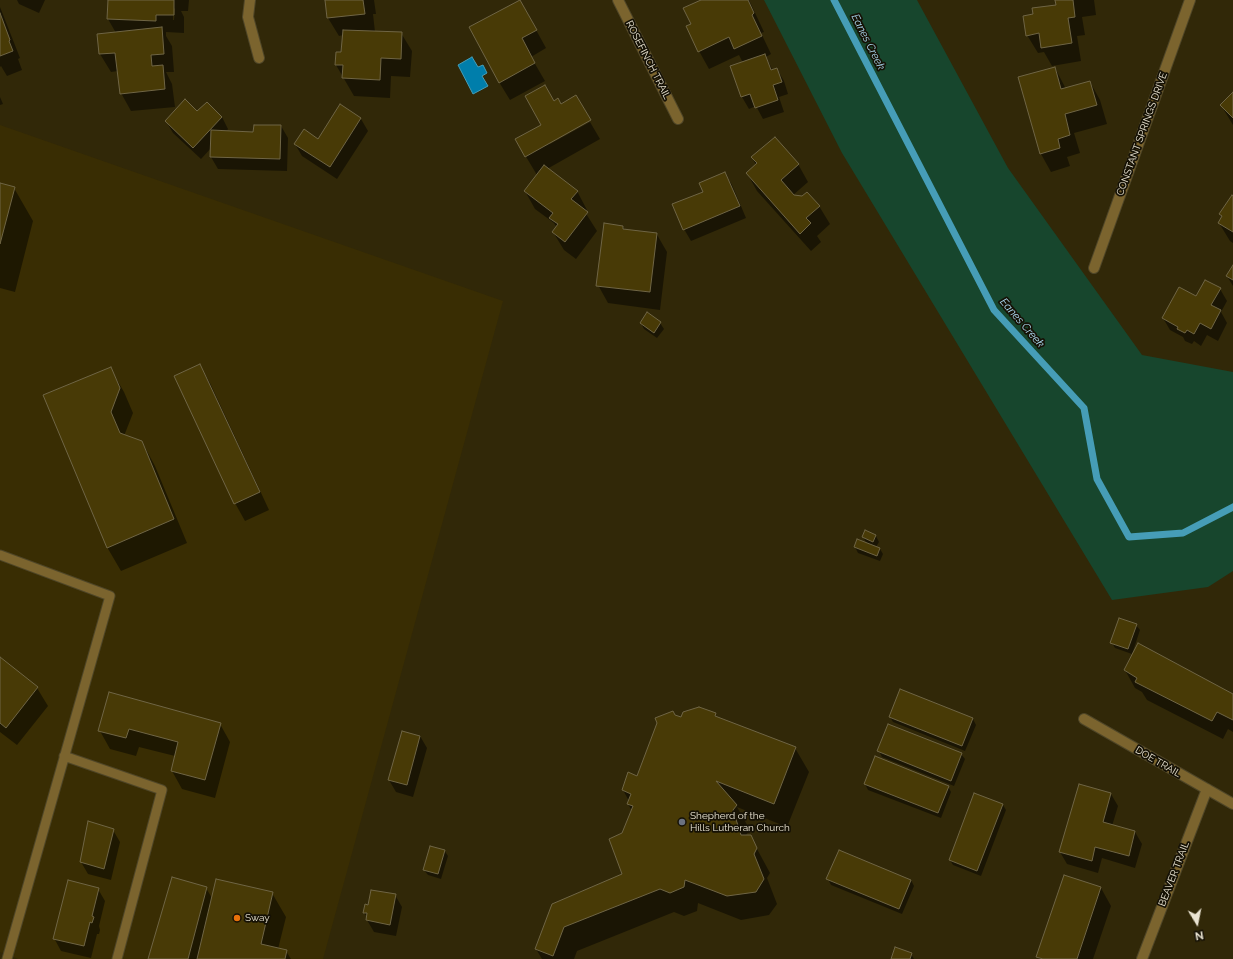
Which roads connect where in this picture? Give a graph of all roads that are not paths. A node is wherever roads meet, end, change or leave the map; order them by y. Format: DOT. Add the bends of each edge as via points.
graph roads {
  1 [pos="250,0"];
  2 [pos="618,0"];
  3 [pos="1190,0"];
  4 [pos="259,58"];
  5 [pos="678,119"];
  6 [pos="1094,268"];
  7 [pos="0,555"];
  8 [pos="1084,719"];
  9 [pos="64,756"];
  10 [pos="1207,789"];
  11 [pos="1233,804"];
  12 [pos="7,959"];
  13 [pos="117,959"];
  14 [pos="1142,959"];
  1 -- 4 [label="street" via="248,17"];
  2 -- 5 [label="street, ROSEFINCH TRAIL"];
  3 -- 6 [label="street, CONSTANT SPRINGS DRIVE"];
  7 -- 9 [label="lane" via="110,596"];
  8 -- 10 [label="street, DOE TRAIL"];
  9 -- 12 [label="lane"];
  9 -- 13 [label="lane" via="162,790"];
  10 -- 11 [label="street, DOE TRAIL"];
  10 -- 14 [label="street, BEAVER TRAIL"];
}
